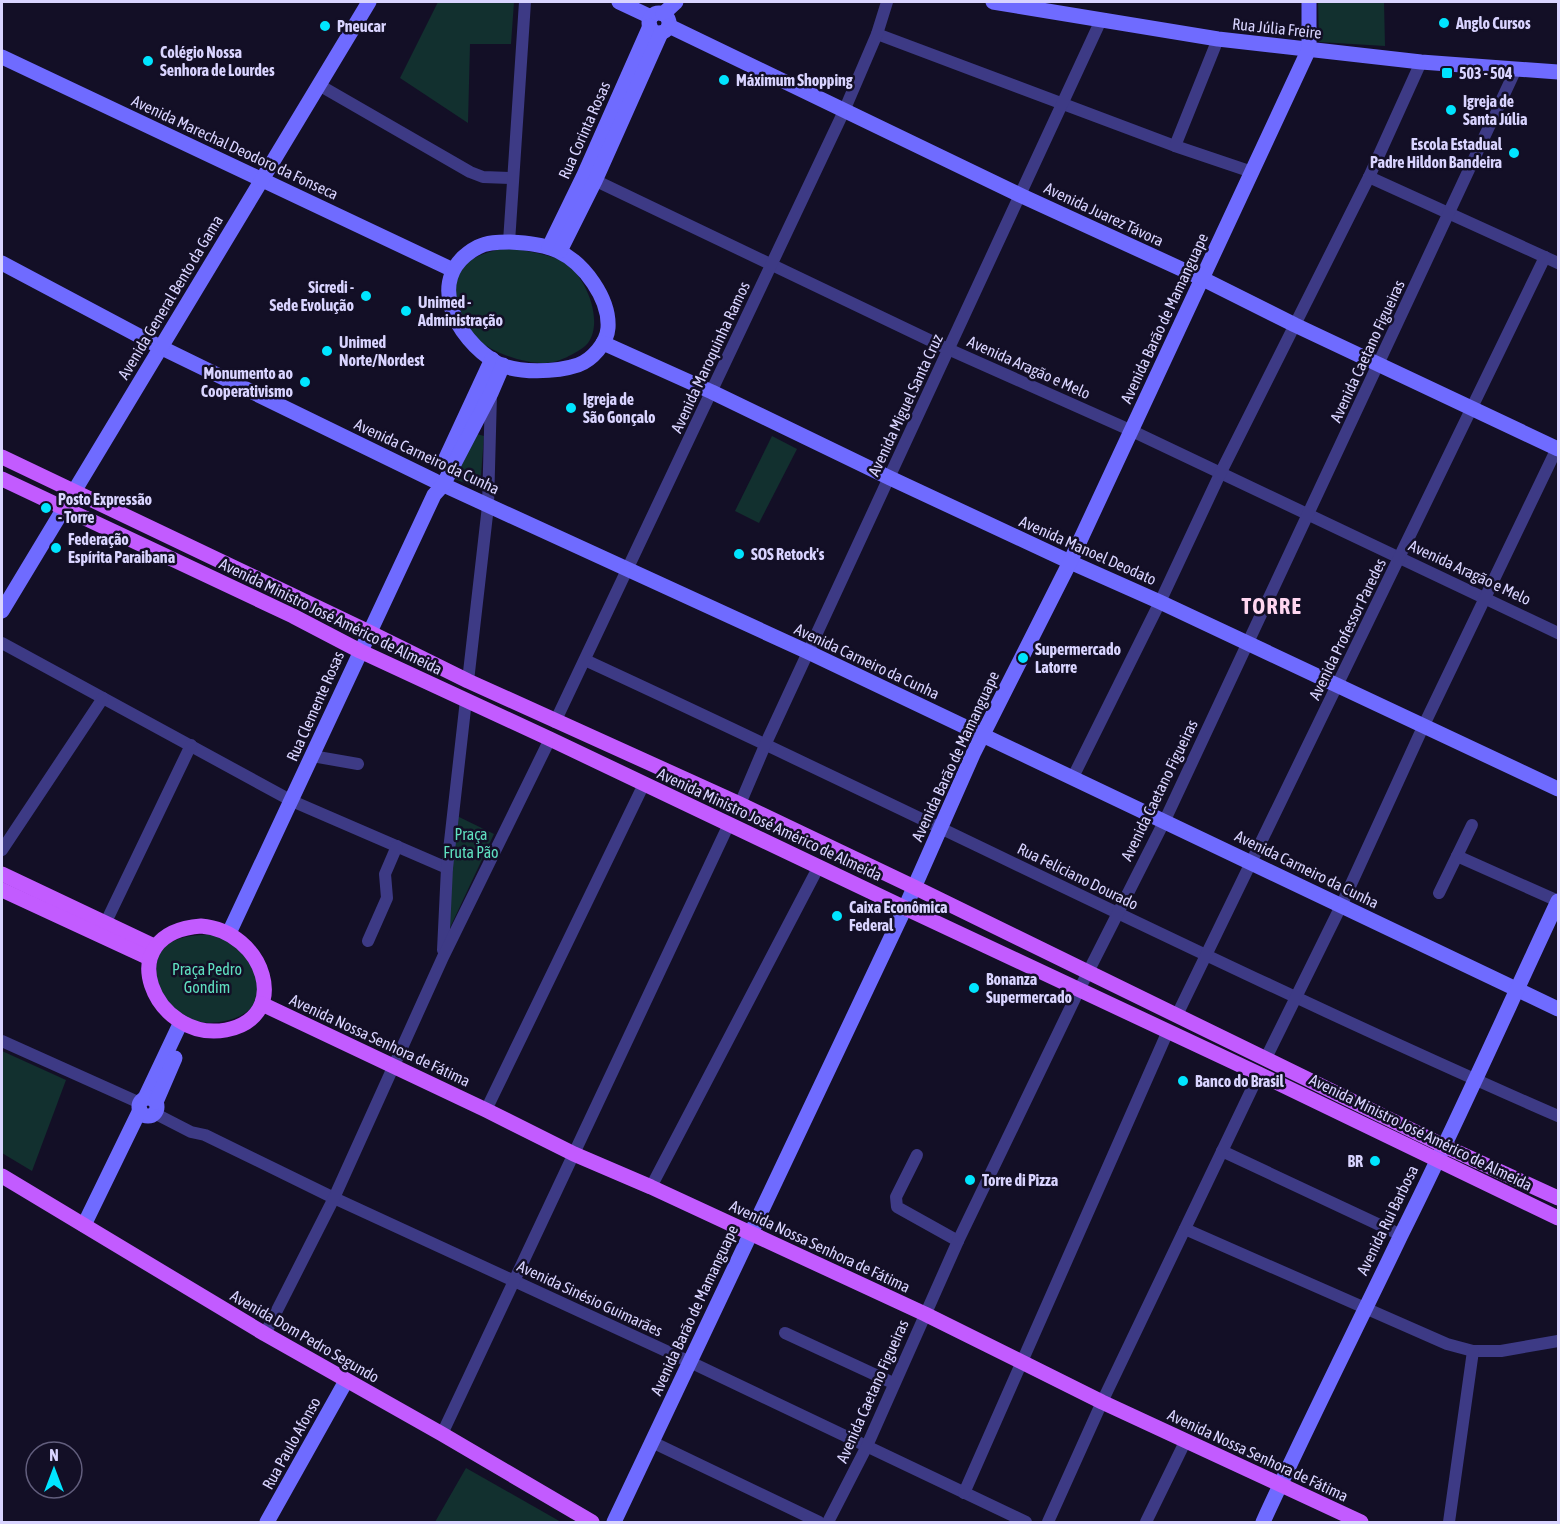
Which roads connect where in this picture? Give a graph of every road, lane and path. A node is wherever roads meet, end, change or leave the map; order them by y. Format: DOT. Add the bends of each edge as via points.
graph roads {
  1 [pos="369,2"];
  2 [pos="525,2"];
  3 [pos="619,2"];
  4 [pos="676,2"];
  5 [pos="886,2"];
  6 [pos="993,2"];
  7 [pos="1309,2"];
  8 [pos="1101,20"];
  9 [pos="659,23"];
  10 [pos="877,34"];
  11 [pos="1218,39"];
  12 [pos="1309,49"];
  13 [pos="2,57"];
  14 [pos="1421,62"];
  15 [pos="1515,69"];
  16 [pos="1558,72"];
  17 [pos="319,85"];
  18 [pos="1063,104"];
  19 [pos="844,111"];
  20 [pos="1175,146"];
  21 [pos="1252,172"];
  22 [pos="1369,177"];
  23 [pos="513,178"];
  24 [pos="590,178"];
  25 [pos="261,179"];
  26 [pos="1022,196"];
  27 [pos="1450,213"];
  28 [pos="509,242"];
  29 [pos="555,249"];
  30 [pos="1545,257"];
  31 [pos="2,262"];
  32 [pos="772,263"];
  33 [pos="1558,263"];
  34 [pos="453,270"];
  35 [pos="1203,279"];
  36 [pos="1295,325"];
  37 [pos="603,343"];
  38 [pos="160,347"];
  39 [pos="948,349"];
  40 [pos="497,362"];
  41 [pos="1378,364"];
  42 [pos="712,392"];
  43 [pos="491,393"];
  44 [pos="1473,408"];
  45 [pos="1130,430"];
  46 [pos="1558,448"];
  47 [pos="2,457"];
  48 [pos="1220,474"];
  49 [pos="890,477"];
  50 [pos="2,479"];
  51 [pos="437,487"];
  52 [pos="73,492"];
  53 [pos="488,506"];
  54 [pos="64,509"];
  55 [pos="1309,515"];
  56 [pos="1401,558"];
  57 [pos="1070,562"];
  58 [pos="627,569"];
  59 [pos="1487,598"];
  60 [pos="1160,602"];
  61 [pos="2,611"];
  62 [pos="369,632"];
  63 [pos="1558,633"];
  64 [pos="2,643"];
  65 [pos="1246,644"];
  66 [pos="360,651"];
  67 [pos="808,652"];
  68 [pos="585,660"];
  69 [pos="468,681"];
  70 [pos="1337,686"];
  71 [pos="103,698"];
  72 [pos="466,700"];
  73 [pos="555,722"];
  74 [pos="1423,727"];
  75 [pos="982,735"];
  76 [pos="550,739"];
  77 [pos="766,743"];
  78 [pos="191,745"];
  79 [pos="312,756"];
  80 [pos="358,764"];
  81 [pos="1073,777"];
  82 [pos="644,784"];
  83 [pos="1558,789"];
  84 [pos="292,801"];
  85 [pos="740,804"];
  86 [pos="1165,820"];
  87 [pos="729,824"];
  88 [pos="1472,825"];
  89 [pos="940,827"];
  90 [pos="397,846"];
  91 [pos="2,850"];
  92 [pos="1457,856"];
  93 [pos="1251,863"];
  94 [pos="819,866"];
  95 [pos="447,868"];
  96 [pos="2,874"];
  97 [pos="914,887"];
  98 [pos="2,890"];
  99 [pos="1439,893"];
  100 [pos="1341,906"];
  101 [pos="905,908"];
  102 [pos="1557,908"];
  103 [pos="1117,913"];
  104 [pos="105,924"];
  105 [pos="229,933"];
  106 [pos="368,941"];
  107 [pos="152,952"];
  108 [pos="1205,955"];
  109 [pos="443,957"];
  110 [pos="1088,972"];
  111 [pos="1517,989"];
  112 [pos="1079,990"];
  113 [pos="1295,998"];
  114 [pos="262,1004"];
  115 [pos="1558,1009"];
  116 [pos="1177,1015"];
  117 [pos="186,1024"];
  118 [pos="1168,1031"];
  119 [pos="2,1041"];
  120 [pos="1266,1058"];
  121 [pos="394,1066"];
  122 [pos="1259,1074"];
  123 [pos="1476,1080"];
  124 [pos="148,1107"];
  125 [pos="486,1110"];
  126 [pos="1558,1116"];
  127 [pos="1222,1151"];
  128 [pos="1440,1153"];
  129 [pos="574,1154"];
  130 [pos="917,1155"];
  131 [pos="2,1176"];
  132 [pos="651,1187"];
  133 [pos="334,1198"];
  134 [pos="1558,1198"];
  135 [pos="1558,1218"];
  136 [pos="88,1228"];
  137 [pos="1185,1230"];
  138 [pos="750,1233"];
  139 [pos="1401,1235"];
  140 [pos="958,1241"];
  141 [pos="514,1281"];
  142 [pos="1365,1307"];
  143 [pos="924,1314"];
  144 [pos="784,1333"];
  145 [pos="265,1334"];
  146 [pos="1558,1344"];
  147 [pos="1473,1352"];
  148 [pos="690,1362"];
  149 [pos="1021,1362"];
  150 [pos="346,1381"];
  151 [pos="893,1383"];
  152 [pos="1102,1402"];
  153 [pos="442,1434"];
  154 [pos="1186,1440"];
  155 [pos="652,1442"];
  156 [pos="866,1448"];
  157 [pos="1280,1485"];
  158 [pos="964,1493"];
  159 [pos="267,1522"];
  160 [pos="592,1522"];
  161 [pos="614,1522"];
  162 [pos="819,1522"];
  163 [pos="828,1522"];
  164 [pos="1026,1522"];
  165 [pos="1048,1522"];
  166 [pos="1146,1522"];
  167 [pos="1263,1522"];
  168 [pos="1361,1522"];
  169 [pos="1449,1522"];
  1 -- 17 [label="street, Avenida General Bento da Gama"];
  2 -- 23 [label="street"];
  3 -- 9 [label="street, Avenida Juarez Távora"];
  4 -- 9 [label="street"];
  5 -- 10 [label="street, Avenida Maroquinha Ramos"];
  6 -- 8 [label="street, Rua Júlia Freire"];
  7 -- 12 [label="street, Avenida Barão de Mamanguape"];
  8 -- 11 [label="street, Rua Júlia Freire"];
  8 -- 18 [label="street, Avenida Miguel Santa Cruz"];
  9 -- 19 [label="street, Avenida Juarez Távora"];
  9 -- 24 [label="street, Rua Corinta Rosas"];
  10 -- 18 [label="street"];
  10 -- 19 [label="street, Avenida Maroquinha Ramos"];
  11 -- 12 [label="street, Rua Júlia Freire"];
  11 -- 20 [label="street"];
  12 -- 14 [label="street, Rua Júlia Freire"];
  12 -- 21 [label="street, Avenida Barão de Mamanguape"];
  13 -- 25 [label="street, Avenida Marechal Deodoro da Fonseca"];
  14 -- 15 [label="street, Rua Júlia Freire"];
  14 -- 22 [label="street"];
  15 -- 16 [label="street, Rua Júlia Freire"];
  15 -- 27 [label="street, Avenida Caetano Figueiras"];
  17 -- 23 [label="street" via="470,172"];
  17 -- 25 [label="street, Avenida General Bento da Gama"];
  18 -- 20 [label="street"];
  18 -- 26 [label="street, Avenida Miguel Santa Cruz"];
  19 -- 26 [label="street, Avenida Juarez Távora"];
  19 -- 32 [label="street, Avenida Maroquinha Ramos"];
  20 -- 21 [label="street"];
  21 -- 35 [label="street, Avenida Barão de Mamanguape"];
  22 -- 27 [label="street"];
  22 -- 36 [label="street"];
  23 -- 28 [label="street"];
  24 -- 29 [label="street, Rua Corinta Rosas"];
  24 -- 32 [label="street, Avenida Aragão e Melo"];
  25 -- 34 [label="street, Avenida Marechal Deodoro da Fonseca"];
  25 -- 38 [label="street, Avenida General Bento da Gama"];
  26 -- 35 [label="street, Avenida Juarez Távora"];
  26 -- 39 [label="street, Avenida Miguel Santa Cruz"];
  27 -- 30 [label="street"];
  27 -- 41 [label="street, Avenida Caetano Figueiras"];
  28 -- 29 [label="street"];
  28 -- 34 [label="street" via="479,246"];
  29 -- 37 [label="street" via="597,287 608,319"];
  30 -- 33 [label="street"];
  30 -- 44 [label="street, Avenida Professor Paredes"];
  31 -- 38 [label="street, Avenida Carneiro da Cunha"];
  32 -- 39 [label="street, Avenida Aragão e Melo"];
  32 -- 42 [label="street, Avenida Maroquinha Ramos"];
  34 -- 40 [label="street" via="449,301 455,321 471,343"];
  35 -- 36 [label="street, Avenida Juarez Távora"];
  35 -- 45 [label="street, Avenida Barão de Mamanguape"];
  36 -- 41 [label="street, Avenida Juarez Távora"];
  36 -- 48 [label="street"];
  37 -- 40 [label="street" via="583,363 570,367 529,370"];
  37 -- 42 [label="street, Avenida Manoel Deodato"];
  38 -- 51 [label="street, Avenida Carneiro da Cunha"];
  38 -- 52 [label="street, Avenida General Bento da Gama"];
  39 -- 45 [label="street, Avenida Aragão e Melo"];
  39 -- 49 [label="street, Avenida Miguel Santa Cruz"];
  40 -- 43 [label="street, Rua Clemente Rosas"];
  40 -- 51 [label="street, Rua Clemente Rosas"];
  41 -- 44 [label="street, Avenida Juarez Távora"];
  41 -- 55 [label="street, Avenida Caetano Figueiras"];
  42 -- 49 [label="street, Avenida Manoel Deodato"];
  42 -- 58 [label="street, Avenida Maroquinha Ramos"];
  43 -- 51 [label="street, Rua Clemente Rosas"];
  43 -- 53 [label="street, Rua Clemente Rosas"];
  44 -- 46 [label="street, Avenida Juarez Távora"];
  44 -- 56 [label="street, Avenida Professor Paredes"];
  45 -- 48 [label="street, Avenida Aragão e Melo"];
  45 -- 57 [label="street, Avenida Barão de Mamanguape"];
  46 -- 59 [label="street"];
  47 -- 52 [label="main road, Avenida Ministro José Américo de Almeida"];
  48 -- 55 [label="street, Avenida Aragão e Melo"];
  48 -- 60 [label="street"];
  49 -- 57 [label="street, Avenida Manoel Deodato"];
  49 -- 67 [label="street, Avenida Miguel Santa Cruz"];
  50 -- 54 [label="main road, Avenida Ministro José Américo de Almeida"];
  51 -- 53 [label="street, Avenida Carneiro da Cunha"];
  51 -- 62 [label="street, Rua Clemente Rosas"];
  52 -- 54 [label="street, Avenida General Bento da Gama"];
  52 -- 62 [label="main road, Avenida Ministro José Américo de Almeida"];
  53 -- 58 [label="street, Avenida Carneiro da Cunha"];
  53 -- 69 [label="street, Rua Clemente Rosas"];
  54 -- 61 [label="street, Avenida General Bento da Gama"];
  54 -- 66 [label="main road, Avenida Ministro José Américo de Almeida"];
  55 -- 56 [label="street, Avenida Aragão e Melo"];
  55 -- 65 [label="street, Avenida Caetano Figueiras"];
  56 -- 59 [label="street, Avenida Aragão e Melo"];
  56 -- 70 [label="street, Avenida Professor Paredes"];
  57 -- 60 [label="street, Avenida Manoel Deodato"];
  57 -- 75 [label="street, Avenida Barão de Mamanguape"];
  58 -- 67 [label="street, Avenida Carneiro da Cunha"];
  58 -- 68 [label="street, Avenida Maroquinha Ramos"];
  59 -- 63 [label="street, Avenida Aragão e Melo"];
  59 -- 74 [label="street"];
  60 -- 65 [label="street, Avenida Manoel Deodato"];
  60 -- 81 [label="street"];
  62 -- 66 [label="street, Rua Clemente Rosas"];
  62 -- 69 [label="main road, Avenida Ministro José Américo de Almeida"];
  64 -- 71 [label="street"];
  65 -- 70 [label="street, Avenida Manoel Deodato"];
  65 -- 86 [label="street, Avenida Caetano Figueiras"];
  66 -- 72 [label="main road, Avenida Ministro José Américo de Almeida"];
  66 -- 79 [label="street, Rua Clemente Rosas"];
  67 -- 75 [label="street, Avenida Carneiro da Cunha"];
  67 -- 77 [label="street, Avenida Miguel Santa Cruz"];
  68 -- 73 [label="street, Avenida Maroquinha Ramos"];
  68 -- 77 [label="street, Rua Feliciano Dourado"];
  69 -- 73 [label="main road, Avenida Ministro José Américo de Almeida"];
  70 -- 74 [label="street, Avenida Manoel Deodato"];
  70 -- 93 [label="street, Avenida Professor Paredes"];
  71 -- 78 [label="street"];
  71 -- 91 [label="street"];
  72 -- 76 [label="main road, Avenida Ministro José Américo de Almeida"];
  72 -- 95 [label="street"];
  73 -- 85 [label="main road, Avenida Ministro José Américo de Almeida"];
  74 -- 83 [label="street, Avenida Manoel Deodato"];
  74 -- 100 [label="street"];
  75 -- 81 [label="street, Avenida Carneiro da Cunha"];
  75 -- 89 [label="street, Avenida Barão de Mamanguape"];
  76 -- 82 [label="main road, Avenida Ministro José Américo de Almeida"];
  76 -- 109 [label="street"];
  77 -- 85 [label="street, Avenida Miguel Santa Cruz"];
  77 -- 89 [label="street, Rua Feliciano Dourado"];
  78 -- 84 [label="street"];
  78 -- 104 [label="street"];
  79 -- 80 [label="street"];
  79 -- 84 [label="street, Rua Clemente Rosas"];
  81 -- 86 [label="street, Avenida Carneiro da Cunha"];
  82 -- 87 [label="main road, Avenida Ministro José Américo de Almeida"];
  82 -- 125 [label="street"];
  84 -- 90 [label="street"];
  84 -- 105 [label="street, Rua Clemente Rosas"];
  85 -- 97 [label="main road, Avenida Ministro José Américo de Almeida"];
  86 -- 93 [label="street, Avenida Carneiro da Cunha"];
  86 -- 103 [label="street, Avenida Caetano Figueiras"];
  87 -- 94 [label="main road, Avenida Ministro José Américo de Almeida"];
  87 -- 129 [label="street"];
  88 -- 92 [label="street"];
  89 -- 97 [label="street, Avenida Barão de Mamanguape"];
  89 -- 103 [label="street, Rua Feliciano Dourado"];
  90 -- 95 [label="street"];
  90 -- 106 [label="street" via="385,873 387,898"];
  92 -- 99 [label="street"];
  92 -- 102 [label="street"];
  93 -- 100 [label="street, Avenida Carneiro da Cunha"];
  93 -- 108 [label="street, Avenida Professor Paredes"];
  94 -- 101 [label="main road, Avenida Ministro José Américo de Almeida"];
  94 -- 132 [label="street"];
  95 -- 109 [label="street"];
  96 -- 104 [label="main road"];
  97 -- 101 [label="street, Avenida Barão de Mamanguape"];
  97 -- 110 [label="main road, Avenida Ministro José Américo de Almeida"];
  98 -- 107 [label="main road"];
  100 -- 111 [label="street, Avenida Carneiro da Cunha"];
  100 -- 113 [label="street"];
  101 -- 112 [label="main road, Avenida Ministro José Américo de Almeida"];
  101 -- 138 [label="street, Avenida Barão de Mamanguape"];
  102 -- 111 [label="street, Avenida Rui Barbosa"];
  103 -- 108 [label="street, Rua Feliciano Dourado"];
  103 -- 110 [label="street, Avenida Caetano Figueiras"];
  104 -- 107 [label="main road"];
  105 -- 107 [label="main road" via="210,926 190,926 172,932"];
  105 -- 114 [label="main road" via="246,946 259,964 264,983"];
  107 -- 117 [label="main road" via="150,978 156,997 170,1015"];
  108 -- 113 [label="street, Rua Feliciano Dourado"];
  108 -- 116 [label="street, Avenida Professor Paredes"];
  109 -- 121 [label="street"];
  110 -- 112 [label="street, Avenida Caetano Figueiras"];
  110 -- 116 [label="main road, Avenida Ministro José Américo de Almeida"];
  111 -- 115 [label="street, Avenida Carneiro da Cunha"];
  111 -- 123 [label="street, Avenida Rui Barbosa"];
  112 -- 118 [label="main road, Avenida Ministro José Américo de Almeida"];
  112 -- 140 [label="street, Avenida Caetano Figueiras"];
  113 -- 120 [label="street"];
  113 -- 123 [label="street, Rua Feliciano Dourado"];
  114 -- 117 [label="main road" via="248,1020 228,1029 208,1030"];
  114 -- 121 [label="main road, Avenida Nossa Senhora de Fátima"];
  116 -- 120 [label="main road, Avenida Ministro José Américo de Almeida"];
  117 -- 124 [label="street"];
  118 -- 122 [label="main road, Avenida Ministro José Américo de Almeida"];
  118 -- 149 [label="street"];
  119 -- 124 [label="street, Avenida Sinésio Guimarães"];
  120 -- 128 [label="main road, Avenida Ministro José Américo de Almeida"];
  121 -- 125 [label="main road, Avenida Nossa Senhora de Fátima"];
  121 -- 133 [label="street"];
  122 -- 127 [label="street"];
  122 -- 128 [label="main road, Avenida Ministro José Américo de Almeida"];
  123 -- 126 [label="street, Rua Feliciano Dourado"];
  123 -- 128 [label="street, Avenida Rui Barbosa"];
  124 -- 133 [label="street, Avenida Sinésio Guimarães" via="191,1132 205,1135"];
  124 -- 136 [label="street"];
  125 -- 129 [label="main road, Avenida Nossa Senhora de Fátima"];
  127 -- 137 [label="street"];
  127 -- 139 [label="street"];
  128 -- 134 [label="main road, Avenida Ministro José Américo de Almeida"];
  128 -- 135 [label="main road, Avenida Ministro José Américo de Almeida"];
  128 -- 139 [label="street, Avenida Rui Barbosa"];
  129 -- 132 [label="main road, Avenida Nossa Senhora de Fátima"];
  129 -- 141 [label="street"];
  130 -- 140 [label="street" via="896,1197 897,1207"];
  131 -- 136 [label="main road, Avenida Dom Pedro Segundo"];
  132 -- 138 [label="main road, Avenida Nossa Senhora de Fátima"];
  133 -- 141 [label="street, Avenida Sinésio Guimarães"];
  133 -- 145 [label="street"];
  136 -- 145 [label="main road, Avenida Dom Pedro Segundo"];
  137 -- 142 [label="street"];
  137 -- 152 [label="street"];
  138 -- 143 [label="main road, Avenida Nossa Senhora de Fátima"];
  138 -- 148 [label="street, Avenida Barão de Mamanguape"];
  139 -- 142 [label="street, Avenida Rui Barbosa"];
  140 -- 143 [label="street, Avenida Caetano Figueiras"];
  141 -- 148 [label="street, Avenida Sinésio Guimarães"];
  141 -- 153 [label="street"];
  142 -- 147 [label="street"];
  142 -- 157 [label="street, Avenida Rui Barbosa"];
  143 -- 149 [label="main road, Avenida Nossa Senhora de Fátima"];
  143 -- 151 [label="street, Avenida Caetano Figueiras"];
  144 -- 151 [label="street"];
  145 -- 150 [label="main road, Avenida Dom Pedro Segundo"];
  146 -- 147 [label="street"];
  147 -- 169 [label="street"];
  148 -- 155 [label="street, Avenida Barão de Mamanguape"];
  148 -- 156 [label="street, Avenida Sinésio Guimarães"];
  149 -- 152 [label="main road, Avenida Nossa Senhora de Fátima"];
  149 -- 158 [label="street"];
  150 -- 153 [label="main road, Avenida Dom Pedro Segundo"];
  150 -- 159 [label="street, Rua Paulo Afonso"];
  151 -- 156 [label="street, Avenida Caetano Figueiras"];
  152 -- 154 [label="main road, Avenida Nossa Senhora de Fátima"];
  152 -- 165 [label="street"];
  153 -- 160 [label="main road, Avenida Dom Pedro Segundo"];
  154 -- 157 [label="main road, Avenida Nossa Senhora de Fátima"];
  154 -- 166 [label="street"];
  155 -- 161 [label="street, Avenida Barão de Mamanguape"];
  155 -- 162 [label="street"];
  156 -- 158 [label="street, Avenida Sinésio Guimarães"];
  156 -- 163 [label="street, Avenida Caetano Figueiras"];
  157 -- 167 [label="street, Avenida Rui Barbosa"];
  157 -- 168 [label="main road, Avenida Nossa Senhora de Fátima"];
  158 -- 164 [label="street, Avenida Sinésio Guimarães"];
}
